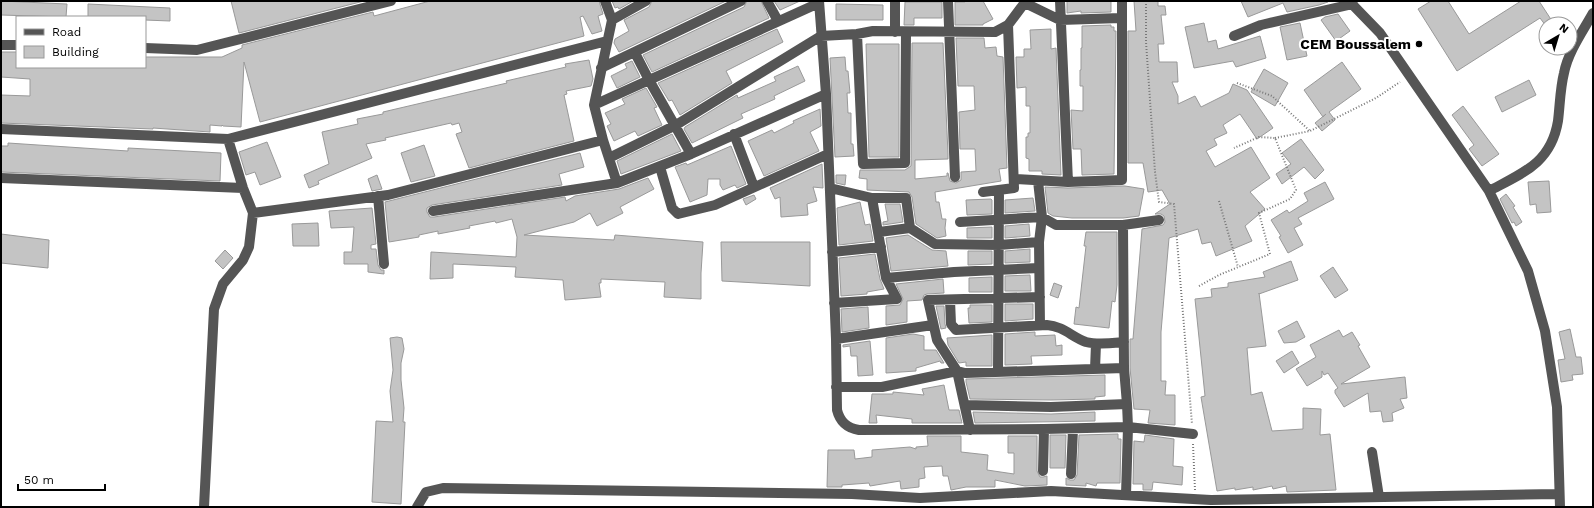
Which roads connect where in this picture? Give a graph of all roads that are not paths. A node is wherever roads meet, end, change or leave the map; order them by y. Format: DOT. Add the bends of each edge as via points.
graph roads {
  1 [pos="391,1"];
  2 [pos="605,1"];
  3 [pos="646,1"];
  4 [pos="741,1"];
  5 [pos="767,1"];
  6 [pos="895,1"];
  7 [pos="948,1"];
  8 [pos="1060,1"];
  9 [pos="1122,1"];
  10 [pos="819,2"];
  11 [pos="1025,2"];
  12 [pos="1351,3"];
  13 [pos="1593,13"];
  14 [pos="1121,18"];
  15 [pos="612,20"];
  16 [pos="1060,20"];
  17 [pos="778,21"];
  18 [pos="1008,25"];
  19 [pos="895,32"];
  20 [pos="906,32"];
  21 [pos="950,32"];
  22 [pos="857,34"];
  23 [pos="821,36"];
  24 [pos="1234,36"];
  25 [pos="607,41"];
  26 [pos="1,45"];
  27 [pos="16,45"];
  28 [pos="146,48"];
  29 [pos="635,52"];
  30 [pos="601,68"];
  31 [pos="649,80"];
  32 [pos="826,94"];
  33 [pos="594,105"];
  34 [pos="676,125"];
  35 [pos="1,129"];
  36 [pos="734,134"];
  37 [pos="228,139"];
  38 [pos="603,140"];
  39 [pos="691,154"];
  40 [pos="828,154"];
  41 [pos="609,158"];
  42 [pos="660,167"];
  43 [pos="955,176"];
  44 [pos="1,178"];
  45 [pos="1038,181"];
  46 [pos="1068,182"];
  47 [pos="617,183"];
  48 [pos="1015,184"];
  49 [pos="754,187"];
  50 [pos="243,188"];
  51 [pos="830,188"];
  52 [pos="1000,190"];
  53 [pos="1489,191"];
  54 [pos="983,192"];
  55 [pos="378,196"];
  56 [pos="872,198"];
  57 [pos="433,211"];
  58 [pos="253,213"];
  59 [pos="1042,217"];
  60 [pos="1159,220"];
  61 [pos="999,221"];
  62 [pos="960,222"];
  63 [pos="1123,225"];
  64 [pos="910,228"];
  65 [pos="879,232"];
  66 [pos="1039,242"];
  67 [pos="998,245"];
  68 [pos="881,247"];
  69 [pos="832,252"];
  70 [pos="384,264"];
  71 [pos="1039,268"];
  72 [pos="998,271"];
  73 [pos="886,278"];
  74 [pos="1040,297"];
  75 [pos="998,299"];
  76 [pos="950,300"];
  77 [pos="834,303"];
  78 [pos="933,325"];
  79 [pos="1040,325"];
  80 [pos="998,328"];
  81 [pos="836,339"];
  82 [pos="1124,342"];
  83 [pos="1096,344"];
  84 [pos="1095,368"];
  85 [pos="1124,368"];
  86 [pos="957,371"];
  87 [pos="998,372"];
  88 [pos="836,387"];
  89 [pos="965,404"];
  90 [pos="1128,404"];
  91 [pos="1128,427"];
  92 [pos="1044,429"];
  93 [pos="1073,429"];
  94 [pos="970,430"];
  95 [pos="1193,434"];
  96 [pos="1372,452"];
  97 [pos="1043,471"];
  98 [pos="1071,474"];
  99 [pos="1559,494"];
  100 [pos="1126,495"];
  101 [pos="1379,497"];
  102 [pos="904,502"];
  103 [pos="204,507"];
  104 [pos="417,507"];
  105 [pos="1560,507"];
  1 -- 28 [label="street" via="197,50"];
  2 -- 15 [label="street"];
  3 -- 15 [label="street"];
  4 -- 29 [label="street"];
  5 -- 17 [label="street"];
  6 -- 19 [label="street"];
  7 -- 21 [label="street"];
  8 -- 16 [label="street"];
  9 -- 14 [label="street"];
  10 -- 17 [label="street"];
  10 -- 23 [label="street"];
  11 -- 16 [label="street"];
  11 -- 18 [label="street"];
  12 -- 24 [label="street" via="1261,25"];
  12 -- 53 [label="street" via="1380,33"];
  13 -- 53 [label="street" via="1572,50 1564,72 1558,123 1550,149 1531,169"];
  14 -- 16 [label="street"];
  14 -- 46 [label="street" via="1122,180"];
  15 -- 25 [label="street"];
  16 -- 46 [label="street"];
  17 -- 31 [label="street"];
  18 -- 21 [label="street" via="995,32"];
  18 -- 48 [label="street"];
  19 -- 20 [label="street"];
  19 -- 22 [label="street" via="873,31"];
  20 -- 21 [label="street"];
  20 -- 22 [label="street" via="905,163 863,164"];
  21 -- 43 [label="street"];
  22 -- 23 [label="street"];
  23 -- 32 [label="street"];
  23 -- 34 [label="street"];
  25 -- 30 [label="street"];
  25 -- 37 [label="street"];
  26 -- 27 [label="street"];
  29 -- 30 [label="street"];
  29 -- 31 [label="street"];
  30 -- 33 [label="street"];
  31 -- 33 [label="street"];
  31 -- 34 [label="street"];
  32 -- 36 [label="street"];
  32 -- 40 [label="street"];
  33 -- 38 [label="street"];
  34 -- 39 [label="street"];
  34 -- 41 [label="street"];
  35 -- 37 [label="street"];
  36 -- 39 [label="street"];
  36 -- 49 [label="street"];
  37 -- 50 [label="street"];
  38 -- 41 [label="street"];
  38 -- 55 [label="street"];
  39 -- 42 [label="street"];
  40 -- 49 [label="street"];
  40 -- 51 [label="street"];
  41 -- 47 [label="street"];
  42 -- 47 [label="street"];
  42 -- 49 [label="street" via="672,208 678,214 715,205"];
  44 -- 50 [label="street"];
  45 -- 46 [label="street"];
  45 -- 48 [label="street"];
  45 -- 59 [label="street"];
  47 -- 57 [label="street"];
  48 -- 52 [label="street"];
  50 -- 58 [label="street"];
  51 -- 56 [label="street"];
  51 -- 69 [label="street"];
  52 -- 54 [label="street"];
  52 -- 61 [label="street"];
  53 -- 99 [label="street" via="1528,270 1545,331 1557,407"];
  55 -- 58 [label="street"];
  55 -- 70 [label="street"];
  56 -- 64 [label="street" via="906,198"];
  56 -- 65 [label="street"];
  58 -- 103 [label="street" via="249,247 243,260 223,284 214,309"];
  59 -- 61 [label="street"];
  59 -- 63 [label="street" via="1056,225"];
  59 -- 66 [label="street"];
  60 -- 63 [label="street"];
  61 -- 62 [label="street"];
  61 -- 67 [label="street"];
  63 -- 82 [label="street"];
  64 -- 65 [label="street"];
  64 -- 67 [label="street" via="935,244"];
  65 -- 68 [label="street"];
  66 -- 67 [label="street"];
  66 -- 71 [label="street"];
  67 -- 72 [label="street"];
  68 -- 69 [label="street"];
  68 -- 73 [label="street"];
  69 -- 77 [label="street"];
  71 -- 72 [label="street"];
  71 -- 74 [label="street"];
  72 -- 73 [label="street"];
  72 -- 75 [label="street"];
  73 -- 77 [label="street" via="897,299"];
  74 -- 75 [label="street"];
  74 -- 79 [label="street"];
  75 -- 76 [label="street"];
  75 -- 80 [label="street"];
  76 -- 78 [label="street" via="928,300"];
  76 -- 80 [label="street" via="951,324 956,330"];
  77 -- 81 [label="street"];
  78 -- 81 [label="street"];
  78 -- 86 [label="street" via="937,340"];
  79 -- 80 [label="street"];
  79 -- 83 [label="street" via="1059,327 1079,339"];
  80 -- 87 [label="street"];
  81 -- 88 [label="street"];
  82 -- 83 [label="street"];
  82 -- 85 [label="street"];
  83 -- 84 [label="street"];
  84 -- 85 [label="street"];
  84 -- 87 [label="street"];
  85 -- 90 [label="street"];
  86 -- 87 [label="street"];
  86 -- 88 [label="street" via="882,387"];
  86 -- 89 [label="street"];
  88 -- 94 [label="street" via="838,415 844,424 854,429"];
  89 -- 90 [label="street" via="1051,407"];
  89 -- 94 [label="street"];
  90 -- 91 [label="street"];
  91 -- 93 [label="street"];
  91 -- 95 [label="street"];
  91 -- 100 [label="street"];
  92 -- 93 [label="street"];
  92 -- 94 [label="street"];
  92 -- 97 [label="street"];
  93 -- 98 [label="street"];
  96 -- 101 [label="street"];
  99 -- 101 [label="street"];
  99 -- 105 [label="street"];
  100 -- 101 [label="street" via="1195,499"];
  100 -- 102 [label="street" via="1051,491 920,498"];
  102 -- 104 [label="street" via="844,494 443,488 426,492"];
}
